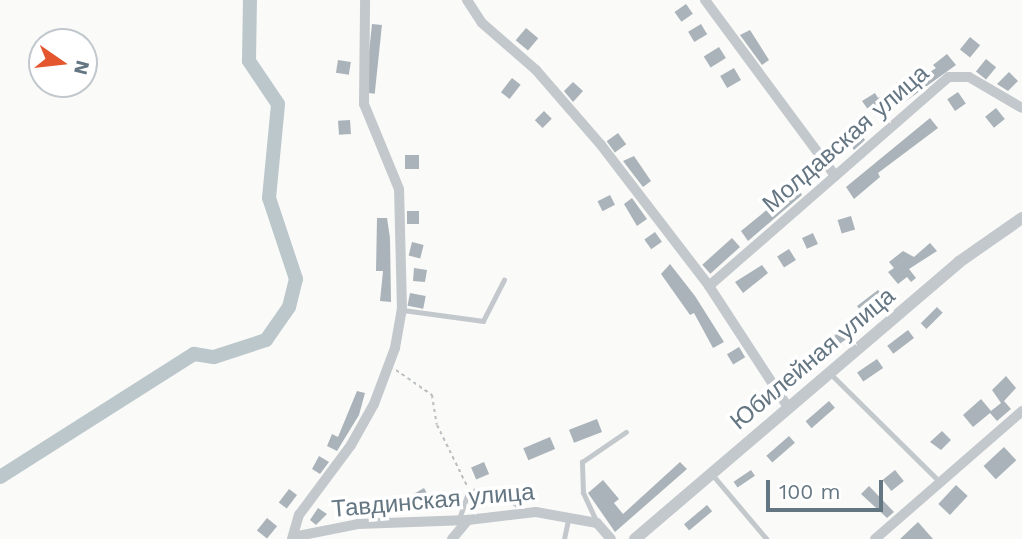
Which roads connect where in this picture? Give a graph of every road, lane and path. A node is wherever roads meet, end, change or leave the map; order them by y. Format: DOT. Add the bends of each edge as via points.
graph roads {
  1 [pos="365,0"];
  2 [pos="467,0"];
  3 [pos="705,0"];
  4 [pos="1022,108"];
  5 [pos="835,176"];
  6 [pos="1022,218"];
  7 [pos="504,280"];
  8 [pos="709,286"];
  9 [pos="402,310"];
  10 [pos="389,367"];
  11 [pos="830,373"];
  12 [pos="788,407"];
  13 [pos="1022,411"];
  14 [pos="626,432"];
  15 [pos="712,474"];
  16 [pos="939,481"];
  17 [pos="470,492"];
  18 [pos="528,512"];
  19 [pos="569,516"];
  20 [pos="463,520"];
  21 [pos="597,523"];
  22 [pos="293,538"];
  23 [pos="452,539"];
  24 [pos="564,539"];
  25 [pos="611,539"];
  26 [pos="635,539"];
  27 [pos="767,539"];
  28 [pos="875,539"];
  1 -- 9 [label="street, Тавдинская улица" via="364,104 399,189"];
  2 -- 8 [label="street" via="482,23 536,70 578,116"];
  3 -- 5 [label="street"];
  4 -- 5 [label="street, Молдавская улица" via="969,77 949,77"];
  5 -- 8 [label="street, Молдавская улица"];
  6 -- 11 [label="street, Юбилейная улица" via="959,262"];
  7 -- 9 [label="lane" via="482,320"];
  8 -- 12 [label="street"];
  9 -- 10 [label="street, Тавдинская улица"];
  10 -- 17 [label="path" via="432,395 437,425"];
  10 -- 22 [label="street, Тавдинская улица" via="351,445 296,520"];
  11 -- 12 [label="street, Юбилейная улица"];
  11 -- 16 [label="lane"];
  12 -- 15 [label="street, Юбилейная улица"];
  13 -- 16 [label="street"];
  14 -- 21 [label="lane" via="582,462 583,493"];
  15 -- 26 [label="street, Юбилейная улица"];
  15 -- 27 [label="lane"];
  16 -- 28 [label="street"];
  17 -- 18 [label="lane" via="501,494"];
  17 -- 20 [label="lane"];
  18 -- 19 [label="street, Тавдинская улица"];
  18 -- 20 [label="street, Тавдинская улица"];
  19 -- 21 [label="street, Тавдинская улица"];
  19 -- 24 [label="lane"];
  20 -- 22 [label="street, Тавдинская улица" via="358,524"];
  20 -- 23 [label="street"];
  21 -- 25 [label="street"];
}
